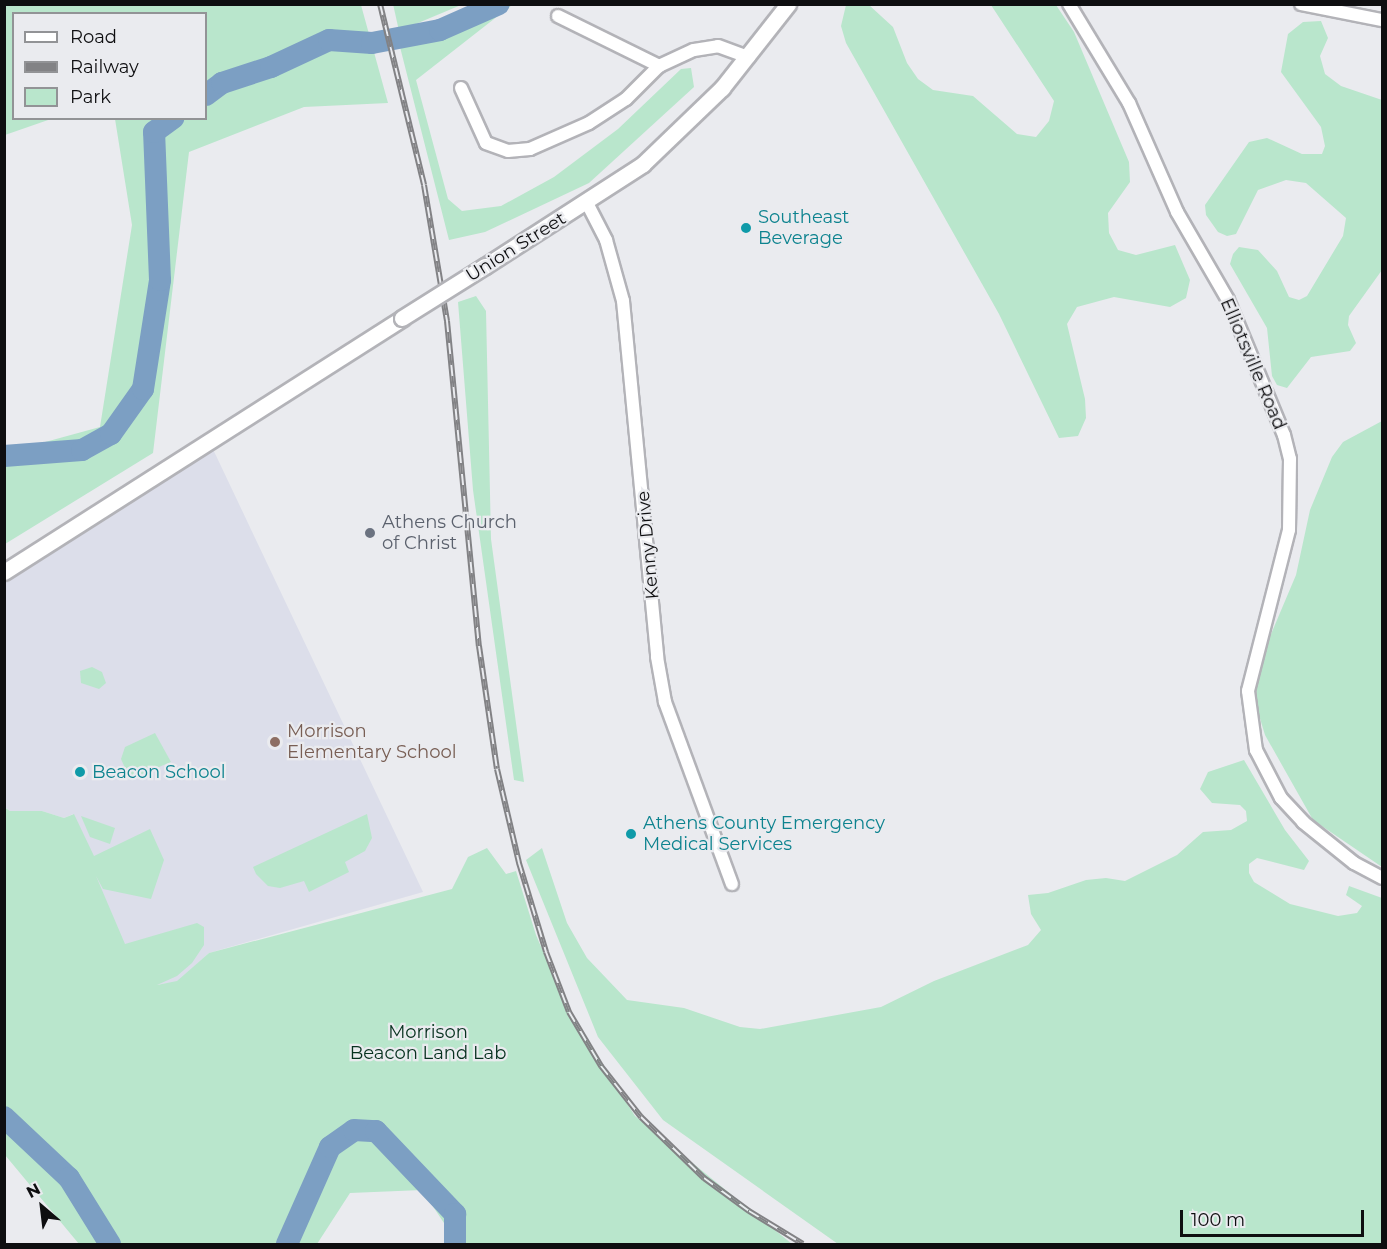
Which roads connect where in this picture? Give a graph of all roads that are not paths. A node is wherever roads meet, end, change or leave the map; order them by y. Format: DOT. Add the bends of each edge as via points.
graph roads {
  1 [pos="788,4"];
  2 [pos="1070,4"];
  3 [pos="1301,4"];
  4 [pos="558,16"];
  5 [pos="1383,20"];
  6 [pos="749,57"];
  7 [pos="659,66"];
  8 [pos="460,88"];
  9 [pos="587,202"];
  10 [pos="4,572"];
  11 [pos="1383,878"];
  12 [pos="732,884"];
  1 -- 6 [label="main road, Union Street"];
  2 -- 11 [label="street, Elliotsville Road" via="1129,102 1177,212 1228,300 1284,435 1290,459 1289,530 1248,692 1256,750 1281,798 1303,822 1354,862"];
  3 -- 5 [label="street"];
  4 -- 7 [label="street"];
  6 -- 7 [label="street" via="718,46 694,50"];
  6 -- 9 [label="main road, Union Street" via="643,164"];
  7 -- 8 [label="street" via="626,99 589,123 530,149 508,151 486,143"];
  9 -- 10 [label="main road, Union Street, bridge"];
  9 -- 12 [label="street, Kenny Drive" via="599,219 623,301 657,657 665,702"];
}
